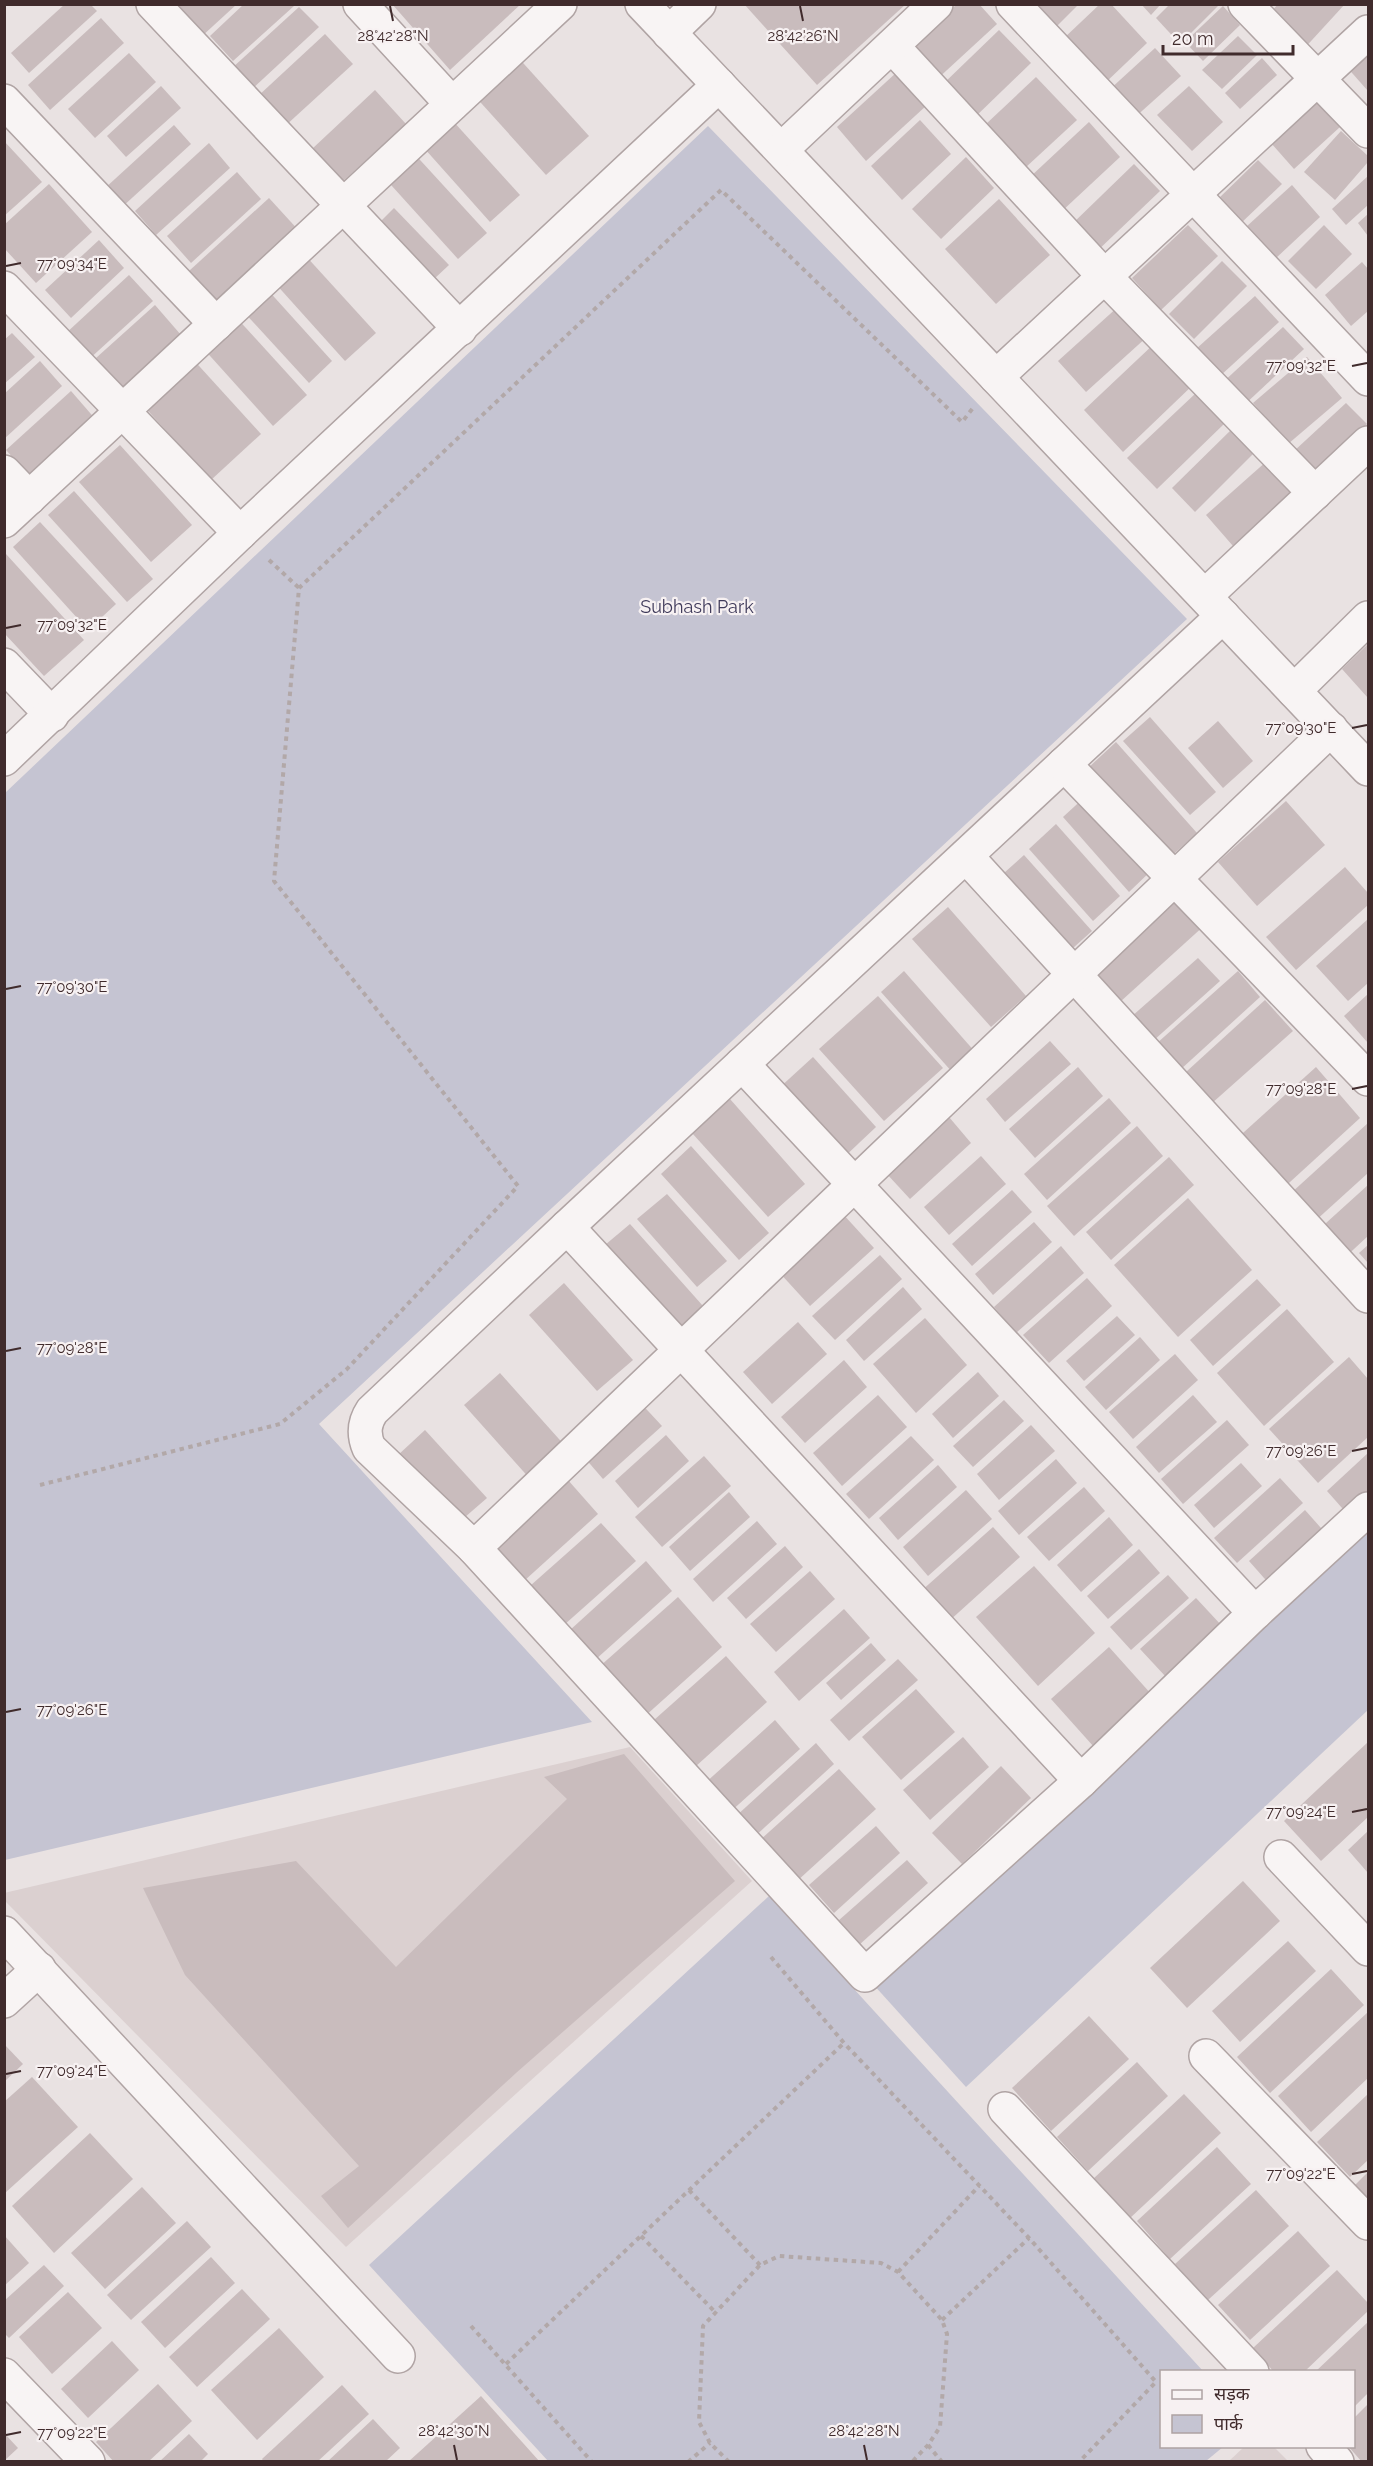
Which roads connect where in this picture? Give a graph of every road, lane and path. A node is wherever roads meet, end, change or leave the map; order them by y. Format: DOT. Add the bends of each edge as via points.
graph roads {
  1 [pos="153,4"];
  2 [pos="360,4"];
  3 [pos="560,4"];
  4 [pos="642,4"];
  5 [pos="699,4"];
  6 [pos="936,4"];
  7 [pos="1013,4"];
  8 [pos="1245,4"];
  9 [pos="1368,32"];
  10 [pos="669,33"];
  11 [pos="892,45"];
  12 [pos="1318,79"];
  13 [pos="719,85"];
  14 [pos="4,101"];
  15 [pos="452,104"];
  16 [pos="1368,131"];
  17 [pos="781,150"];
  18 [pos="1194,195"];
  19 [pos="343,206"];
  20 [pos="1106,277"];
  21 [pos="4,288"];
  22 [pos="216,324"];
  23 [pos="460,329"];
  24 [pos="996,377"];
  25 [pos="1368,379"];
  26 [pos="123,411"];
  27 [pos="962,422"];
  28 [pos="1368,443"];
  29 [pos="4,472"];
  30 [pos="1315,493"];
  31 [pos="29,498"];
  32 [pos="4,521"];
  33 [pos="240,533"];
  34 [pos="1214,606"];
  35 [pos="1368,618"];
  36 [pos="4,665"];
  37 [pos="1294,691"];
  38 [pos="52,715"];
  39 [pos="1331,729"];
  40 [pos="4,759"];
  41 [pos="1064,764"];
  42 [pos="1368,769"];
  43 [pos="966,856"];
  44 [pos="1176,877"];
  45 [pos="1073,975"];
  46 [pos="742,1064"];
  47 [pos="1368,1079"];
  48 [pos="855,1183"];
  49 [pos="567,1227"];
  50 [pos="1368,1296"];
  51 [pos="680,1351"];
  52 [pos="40,1485"];
  53 [pos="1368,1509"];
  54 [pos="474,1548"];
  55 [pos="1255,1613"];
  56 [pos="1081,1781"];
  57 [pos="1281,1857"];
  58 [pos="4,1933"];
  59 [pos="1368,1949"];
  60 [pos="771,1957"];
  61 [pos="39,1969"];
  62 [pos="4,2001"];
  63 [pos="844,2043"];
  64 [pos="1206,2056"];
  65 [pos="1005,2109"];
  66 [pos="979,2186"];
  67 [pos="689,2190"];
  68 [pos="1368,2223"];
  69 [pos="641,2236"];
  70 [pos="1029,2238"];
  71 [pos="760,2265"];
  72 [pos="898,2272"];
  73 [pos="715,2312"];
  74 [pos="942,2320"];
  75 [pos="471,2326"];
  76 [pos="398,2356"];
  77 [pos="506,2364"];
  78 [pos="1250,2370"];
  79 [pos="4,2374"];
  80 [pos="710,2443"];
  81 [pos="928,2445"];
  82 [pos="1325,2448"];
  83 [pos="88,2462"];
  84 [pos="592,2462"];
  85 [pos="688,2462"];
  86 [pos="729,2462"];
  87 [pos="912,2462"];
  88 [pos="942,2462"];
  89 [pos="1079,2462"];
  90 [pos="1337,2462"];
  1 -- 19 [label="street"];
  2 -- 15 [label="street"];
  3 -- 15 [label="street"];
  4 -- 10 [label="street"];
  5 -- 10 [label="street"];
  6 -- 11 [label="street"];
  7 -- 18 [label="street"];
  8 -- 12 [label="street"];
  9 -- 12 [label="street"];
  10 -- 13 [label="street"];
  11 -- 17 [label="street"];
  11 -- 20 [label="street"];
  12 -- 16 [label="street"];
  12 -- 18 [label="street"];
  13 -- 17 [label="street"];
  13 -- 23 [label="street"];
  14 -- 22 [label="street"];
  15 -- 19 [label="street"];
  17 -- 24 [label="street"];
  18 -- 20 [label="street"];
  18 -- 25 [label="street"];
  19 -- 22 [label="street"];
  19 -- 23 [label="street"];
  20 -- 24 [label="street"];
  20 -- 30 [label="street"];
  21 -- 26 [label="street"];
  22 -- 26 [label="street"];
  23 -- 33 [label="street"];
  24 -- 34 [label="street"];
  26 -- 31 [label="street"];
  26 -- 33 [label="street"];
  27 -- 52 [label="path" via="721,190 299,588 274,881 518,1186 346,1369 280,1424"];
  28 -- 30 [label="street"];
  29 -- 31 [label="street"];
  30 -- 34 [label="street"];
  31 -- 32 [label="street"];
  33 -- 38 [label="street"];
  34 -- 37 [label="street"];
  34 -- 41 [label="street"];
  35 -- 37 [label="street"];
  36 -- 38 [label="street"];
  37 -- 39 [label="street"];
  38 -- 40 [label="street"];
  39 -- 42 [label="street"];
  39 -- 44 [label="street"];
  41 -- 43 [label="street"];
  41 -- 44 [label="street"];
  43 -- 45 [label="street"];
  43 -- 46 [label="street"];
  44 -- 45 [label="street"];
  44 -- 47 [label="street"];
  45 -- 48 [label="street"];
  45 -- 50 [label="street"];
  46 -- 48 [label="street"];
  46 -- 49 [label="street"];
  48 -- 51 [label="street"];
  48 -- 55 [label="street"];
  49 -- 51 [label="street"];
  49 -- 54 [label="street" via="367,1419 365,1439 369,1448"];
  51 -- 54 [label="street"];
  51 -- 56 [label="street"];
  53 -- 55 [label="street"];
  54 -- 56 [label="street" via="865,1976"];
  55 -- 56 [label="street"];
  57 -- 59 [label="street"];
  58 -- 61 [label="street"];
  60 -- 63 [label="path"];
  61 -- 62 [label="street"];
  61 -- 76 [label="street"];
  63 -- 66 [label="path"];
  63 -- 67 [label="path"];
  64 -- 68 [label="street"];
  65 -- 78 [label="street"];
  66 -- 70 [label="path"];
  66 -- 72 [label="path"];
  67 -- 69 [label="path"];
  67 -- 71 [label="path"];
  69 -- 73 [label="path"];
  69 -- 77 [label="path"];
  70 -- 74 [label="path"];
  70 -- 89 [label="path" via="1156,2382"];
  71 -- 72 [label="path" via="779,2256 881,2263"];
  71 -- 73 [label="path"];
  72 -- 74 [label="path"];
  73 -- 80 [label="path" via="703,2326 699,2422"];
  74 -- 81 [label="path" via="947,2334 940,2427"];
  75 -- 77 [label="path"];
  77 -- 84 [label="path"];
  79 -- 83 [label="street"];
  80 -- 85 [label="path"];
  80 -- 86 [label="path"];
  81 -- 87 [label="path"];
  81 -- 88 [label="path"];
  82 -- 90 [label="street"];
}
